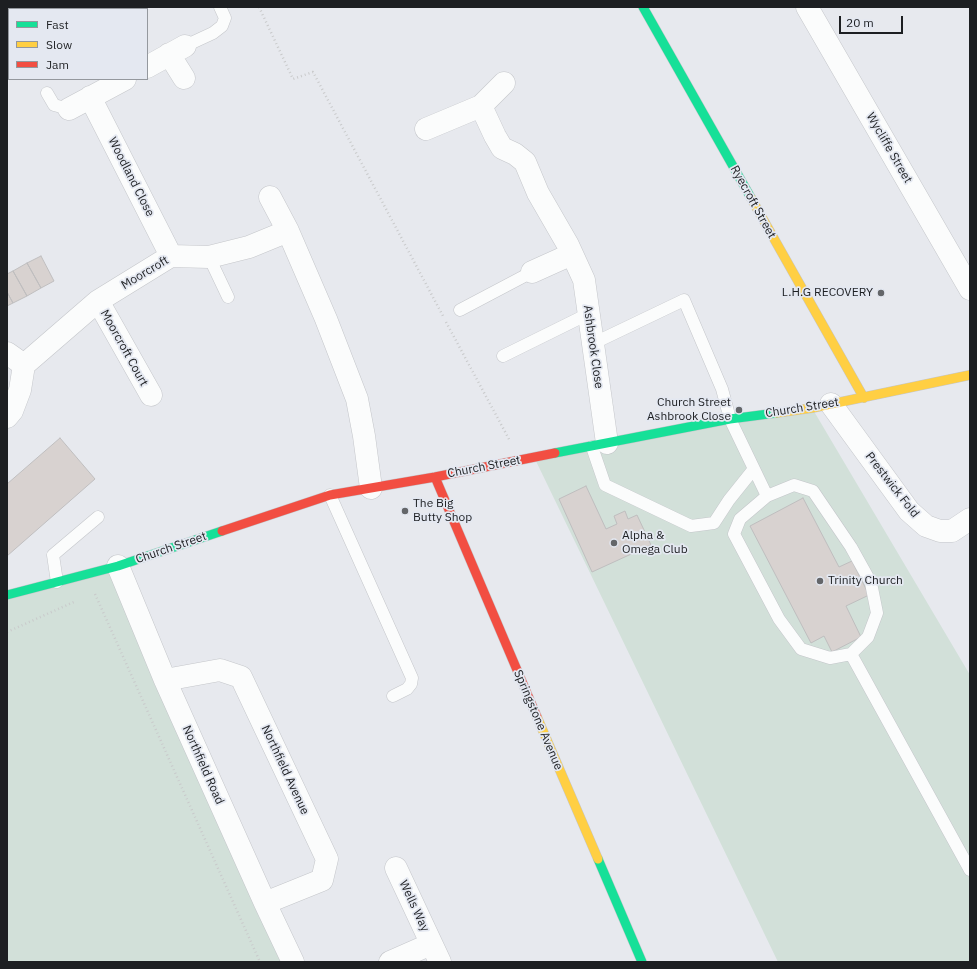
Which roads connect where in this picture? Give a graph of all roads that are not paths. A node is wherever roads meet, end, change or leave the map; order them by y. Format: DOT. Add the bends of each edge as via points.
graph roads {
  1 [pos="220,7"];
  2 [pos="643,7"];
  3 [pos="807,7"];
  4 [pos="177,50"];
  5 [pos="148,66"];
  6 [pos="184,78"];
  7 [pos="123,80"];
  8 [pos="504,83"];
  9 [pos="47,93"];
  10 [pos="90,97"];
  11 [pos="481,106"];
  12 [pos="69,109"];
  13 [pos="426,129"];
  14 [pos="270,197"];
  15 [pos="288,231"];
  16 [pos="572,254"];
  17 [pos="172,256"];
  18 [pos="209,257"];
  19 [pos="532,272"];
  20 [pos="970,289"];
  21 [pos="228,297"];
  22 [pos="98,301"];
  23 [pos="460,310"];
  24 [pos="588,314"];
  25 [pos="592,344"];
  26 [pos="503,356"];
  27 [pos="16,359"];
  28 [pos="970,375"];
  29 [pos="151,395"];
  30 [pos="864,398"];
  31 [pos="831,404"];
  32 [pos="7,417"];
  33 [pos="730,420"];
  34 [pos="600,445"];
  35 [pos="753,470"];
  36 [pos="435,477"];
  37 [pos="371,488"];
  38 [pos="330,495"];
  39 [pos="767,496"];
  40 [pos="98,517"];
  41 [pos="970,519"];
  42 [pos="118,566"];
  43 [pos="57,582"];
  44 [pos="7,596"];
  45 [pos="851,654"];
  46 [pos="165,680"];
  47 [pos="393,696"];
  48 [pos="396,868"];
  49 [pos="970,870"];
  50 [pos="265,903"];
  51 [pos="436,953"];
  52 [pos="294,962"];
  53 [pos="390,962"];
  54 [pos="642,962"];
  1 -- 4 [label="lane" via="226,18 222,26"];
  2 -- 30 [label="street, Ryecroft Street"];
  3 -- 20 [label="street, Wycliffe Street"];
  4 -- 5 [label="street"];
  4 -- 6 [label="street"];
  7 -- 10 [label="street"];
  8 -- 11 [label="street"];
  9 -- 12 [label="lane" via="54,105"];
  10 -- 12 [label="street"];
  10 -- 17 [label="street, Woodland Close"];
  11 -- 13 [label="street"];
  11 -- 16 [label="street, Ashbrook Close" via="502,148 525,162 538,193"];
  14 -- 15 [label="street"];
  15 -- 18 [label="street, Moorcroft" via="249,247"];
  15 -- 37 [label="street" via="357,399"];
  16 -- 19 [label="street"];
  16 -- 24 [label="street, Ashbrook Close" via="584,280"];
  17 -- 18 [label="street, Moorcroft"];
  17 -- 22 [label="street, Moorcroft"];
  18 -- 21 [label="lane"];
  19 -- 23 [label="lane"];
  22 -- 27 [label="street, Moorcroft"];
  22 -- 29 [label="street, Moorcroft Court"];
  24 -- 25 [label="street, Ashbrook Close"];
  24 -- 26 [label="lane"];
  25 -- 33 [label="lane" via="684,300 722,389"];
  25 -- 34 [label="street, Ashbrook Close"];
  27 -- 32 [label="street, Moorcroft" via="20,390"];
  28 -- 30 [label="street, Church Street"];
  30 -- 31 [label="street, Church Street"];
  31 -- 33 [label="street, Church Street"];
  31 -- 41 [label="street, Prestwick Fold" via="909,511 926,526 940,532 952,531"];
  33 -- 34 [label="street, Church Street"];
  33 -- 35 [label="lane"];
  34 -- 35 [label="lane" via="605,485 691,526 714,523"];
  34 -- 36 [label="street, Church Street"];
  35 -- 39 [label="lane"];
  36 -- 37 [label="street, Church Street"];
  36 -- 54 [label="street, Springstone Avenue"];
  37 -- 38 [label="street, Church Street"];
  38 -- 42 [label="street, Church Street"];
  38 -- 47 [label="lane" via="412,678 407,690"];
  39 -- 45 [label="lane" via="740,519 734,534 779,618 801,649 830,658"];
  39 -- 45 [label="lane" via="794,485 813,491 851,547 871,583 877,613 868,638"];
  40 -- 43 [label="lane" via="53,555"];
  42 -- 43 [label="street, Church Street"];
  42 -- 46 [label="street, Northfield Road"];
  43 -- 44 [label="street, Church Street"];
  45 -- 49 [label="lane"];
  46 -- 50 [label="street, Northfield Road"];
  46 -- 50 [label="street, Northfield Avenue" via="220,670 241,677 327,859 322,880"];
  48 -- 51 [label="street, Wells Way"];
  50 -- 52 [label="street, Northfield Road"];
  51 -- 53 [label="street, Wells Way"];
}
